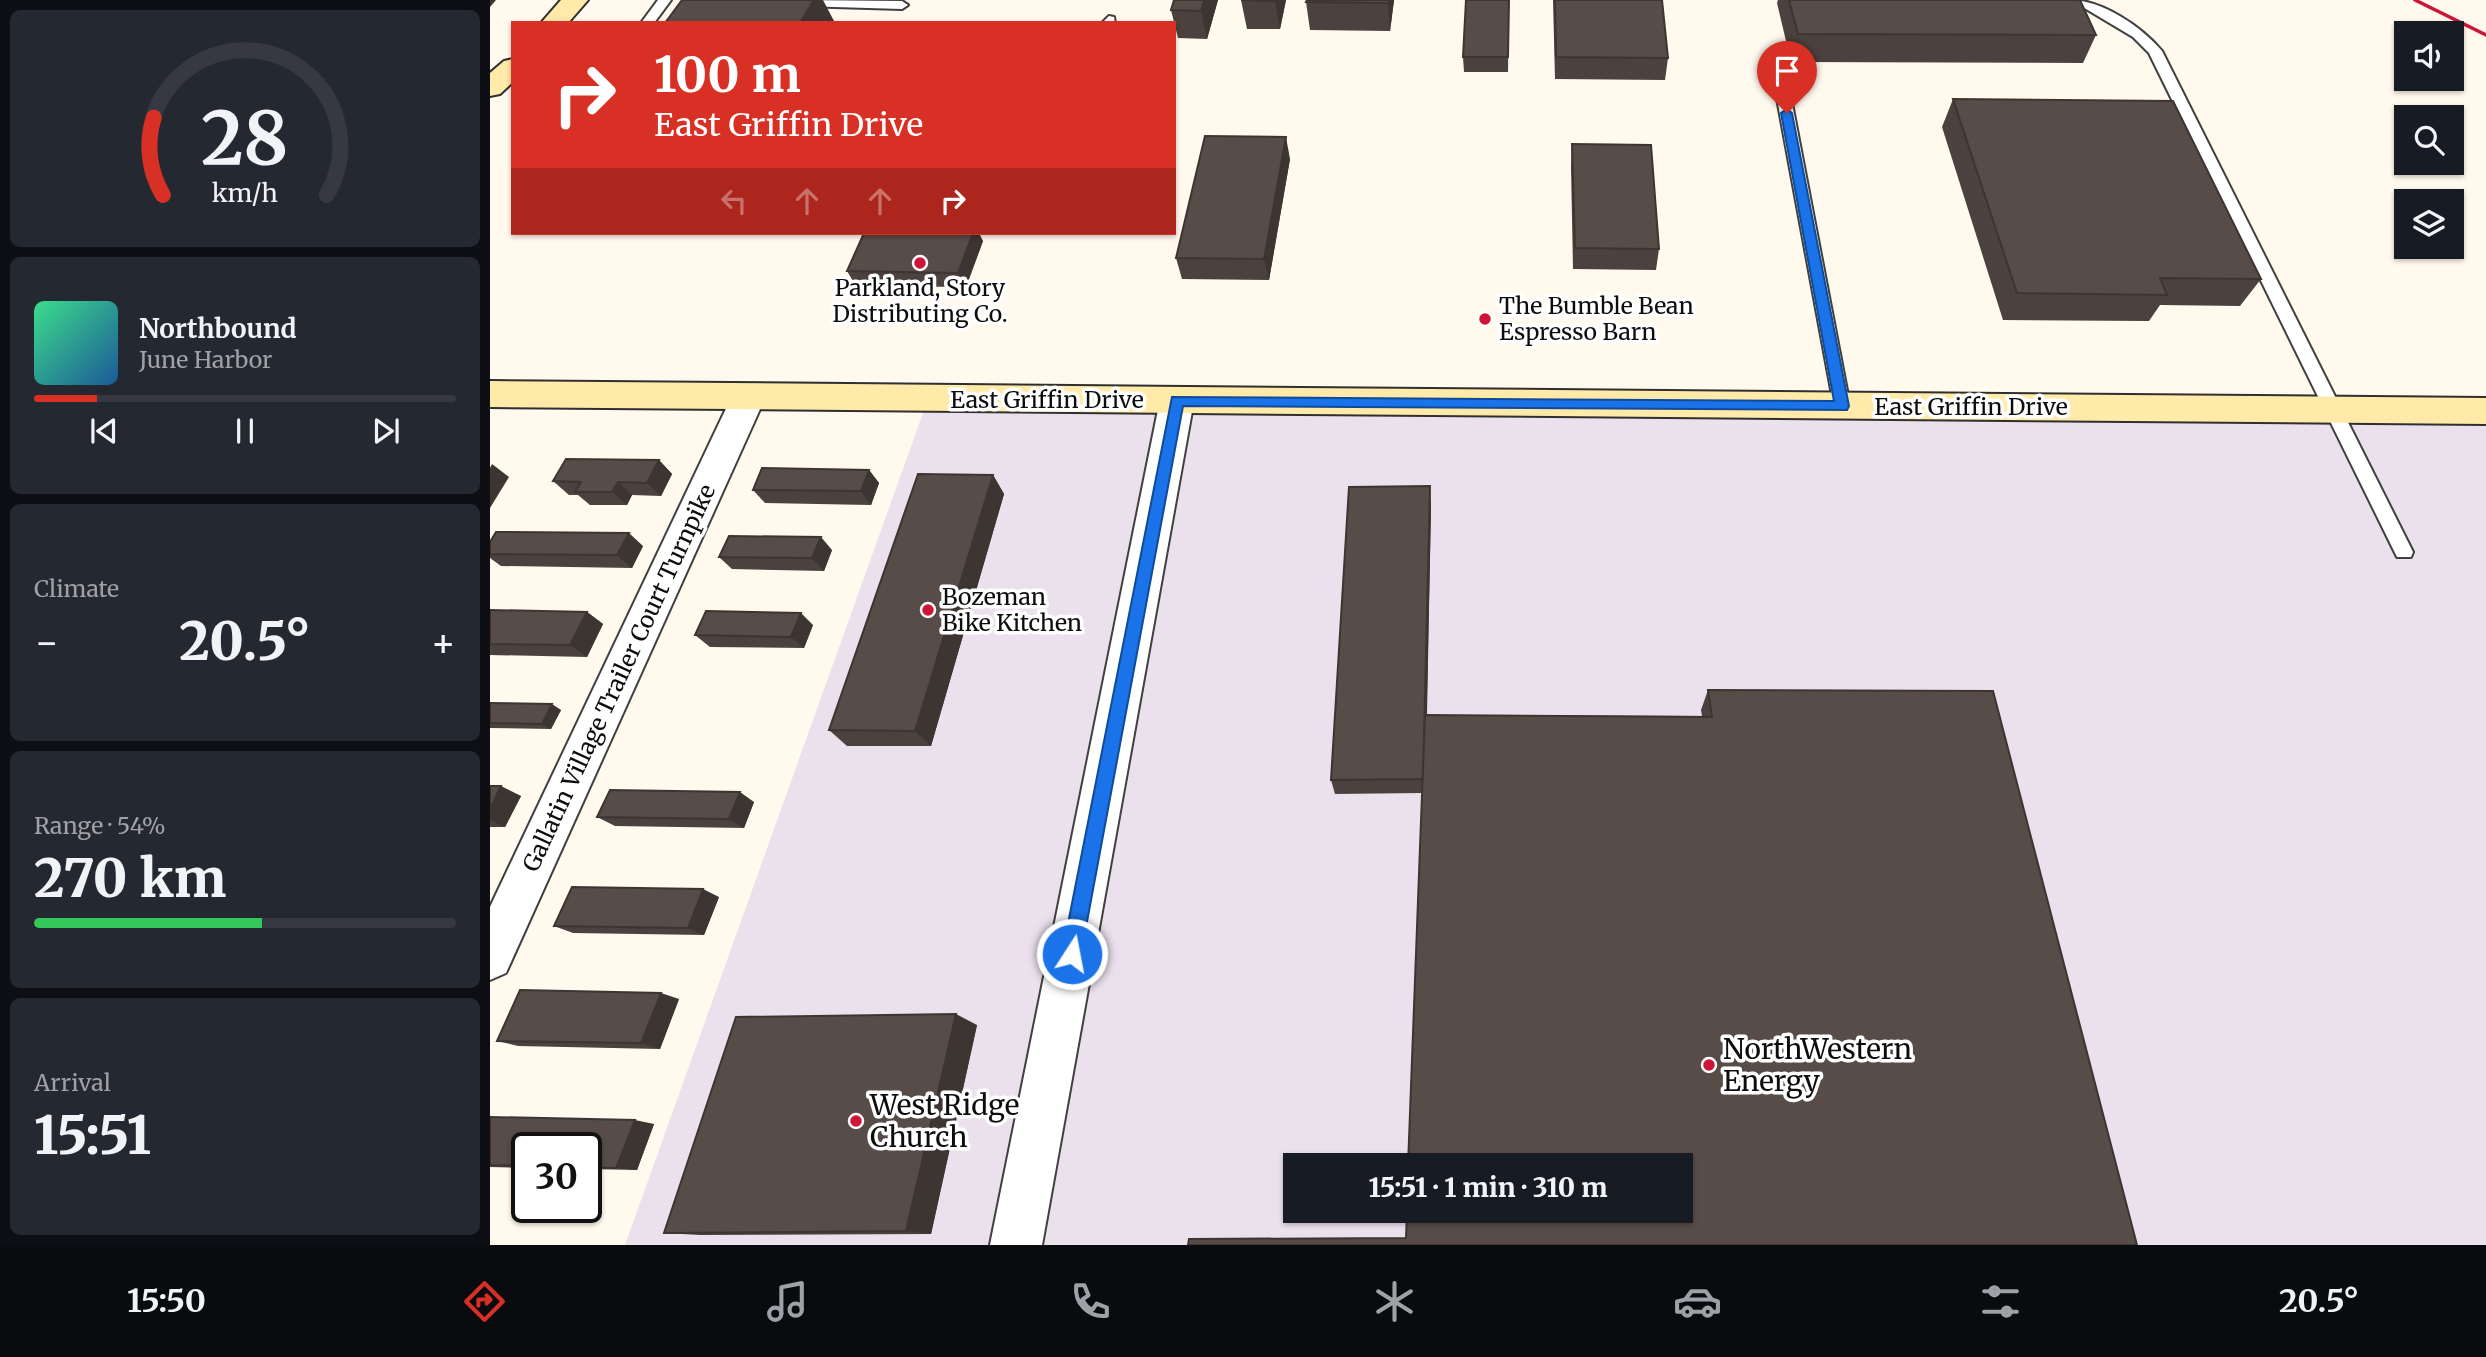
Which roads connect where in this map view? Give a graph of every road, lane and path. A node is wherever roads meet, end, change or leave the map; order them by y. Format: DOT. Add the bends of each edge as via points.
graph roads {
  1 [pos="575,0"];
  2 [pos="665,0"];
  3 [pos="2077,0"];
  4 [pos="782,2"];
  5 [pos="903,2"];
  6 [pos="556,21"];
  7 [pos="649,21"];
  8 [pos="893,21"];
  9 [pos="1783,93"];
  10 [pos="490,394"];
  11 [pos="748,398"];
  12 [pos="1177,400"];
  13 [pos="1842,406"];
  14 [pos="2335,410"];
  15 [pos="2486,411"];
  16 [pos="2404,552"];
  17 [pos="490,957"];
  18 [pos="1016,1245"];
  1 -- 6 [label="main road"];
  2 -- 7 [label="lane"];
  3 -- 14 [label="lane" via="2138,34 2155,51"];
  4 -- 5 [label="lane"];
  5 -- 8 [label="lane"];
  9 -- 13 [label="lane"];
  10 -- 11 [label="main road, East Griffin Drive"];
  11 -- 12 [label="main road, East Griffin Drive"];
  11 -- 17 [label="street, Gallatin Village Trailer Court Turnpike"];
  12 -- 13 [label="main road, East Griffin Drive"];
  12 -- 18 [label="street"];
  13 -- 14 [label="main road, East Griffin Drive"];
  14 -- 15 [label="main road, East Griffin Drive"];
  14 -- 16 [label="lane"];
}
